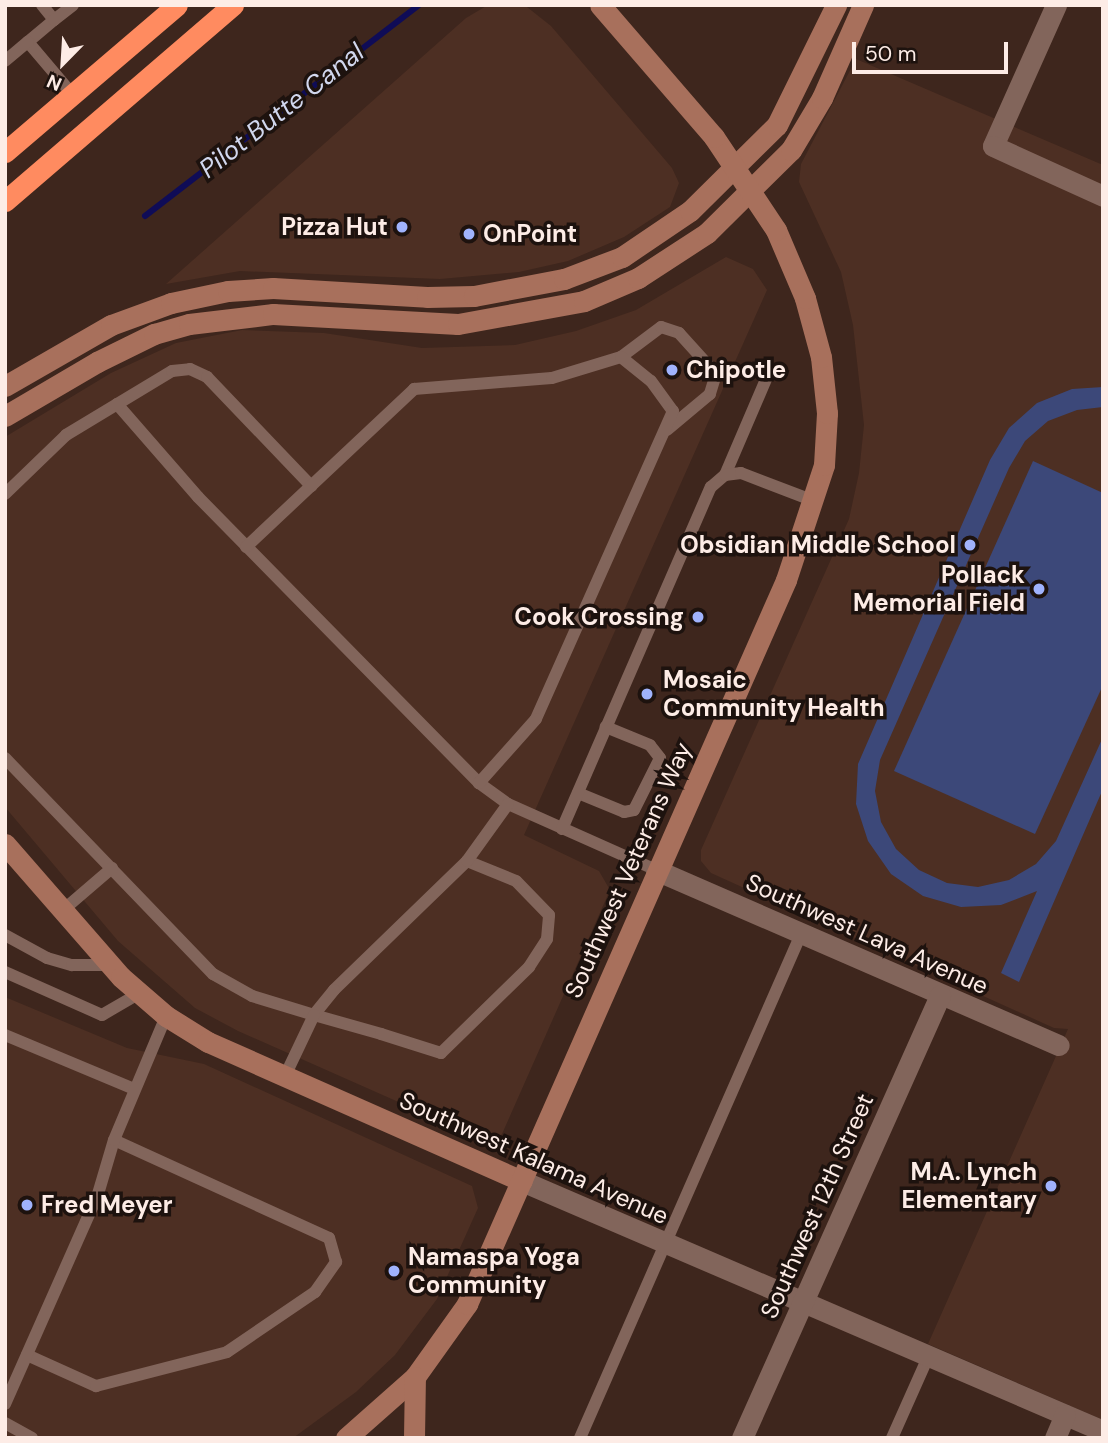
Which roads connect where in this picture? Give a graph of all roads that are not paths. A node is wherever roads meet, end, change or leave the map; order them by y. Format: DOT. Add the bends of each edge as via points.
graph roads {
  1 [pos="42,5"];
  2 [pos="73,5"];
  3 [pos="177,5"];
  4 [pos="233,5"];
  5 [pos="600,5"];
  6 [pos="836,5"];
  7 [pos="863,5"];
  8 [pos="1056,5"];
  9 [pos="54,20"];
  10 [pos="28,42"];
  11 [pos="5,61"];
  12 [pos="73,95"];
  13 [pos="5,152"];
  14 [pos="738,169"];
  15 [pos="753,192"];
  16 [pos="1103,196"];
  17 [pos="5,201"];
  18 [pos="621,357"];
  19 [pos="770,370"];
  20 [pos="5,386"];
  21 [pos="117,404"];
  22 [pos="5,416"];
  23 [pos="664,432"];
  24 [pos="724,475"];
  25 [pos="311,486"];
  26 [pos="5,494"];
  27 [pos="814,501"];
  28 [pos="246,547"];
  29 [pos="606,727"];
  30 [pos="5,758"];
  31 [pos="479,783"];
  32 [pos="578,793"];
  33 [pos="508,804"];
  34 [pos="562,829"];
  35 [pos="5,844"];
  36 [pos="467,861"];
  37 [pos="112,869"];
  38 [pos="656,870"];
  39 [pos="62,911"];
  40 [pos="801,934"];
  41 [pos="5,935"];
  42 [pos="110,965"];
  43 [pos="5,972"];
  44 [pos="140,993"];
  45 [pos="940,995"];
  46 [pos="314,1014"];
  47 [pos="166,1016"];
  48 [pos="5,1035"];
  49 [pos="1059,1045"];
  50 [pos="285,1076"];
  51 [pos="134,1089"];
  52 [pos="114,1140"];
  53 [pos="522,1181"];
  54 [pos="664,1245"];
  55 [pos="802,1304"];
  56 [pos="27,1355"];
  57 [pos="928,1357"];
  58 [pos="415,1377"];
  59 [pos="5,1404"];
  60 [pos="1065,1415"];
  61 [pos="5,1423"];
  62 [pos="1103,1431"];
  63 [pos="32,1438"];
  64 [pos="346,1438"];
  65 [pos="414,1438"];
  66 [pos="580,1438"];
  67 [pos="742,1438"];
  68 [pos="892,1438"];
  69 [pos="1055,1438"];
  1 -- 9 [label="lane"];
  2 -- 9 [label="lane"];
  3 -- 12 [label="highway"];
  4 -- 17 [label="highway"];
  5 -- 14 [label="main road, Southwest Veterans Way"];
  6 -- 14 [label="main road" via="781,120"];
  7 -- 15 [label="main road" via="822,98 791,150"];
  8 -- 16 [label="street" via="993,146"];
  9 -- 10 [label="lane"];
  10 -- 11 [label="lane"];
  10 -- 12 [label="lane"];
  12 -- 13 [label="highway"];
  14 -- 15 [label="main road, Southwest Veterans Way"];
  14 -- 20 [label="main road" via="657,236 622,257 564,279 518,291 439,297 286,288 228,291 172,303 111,325"];
  15 -- 22 [label="main road" via="676,255 638,278 584,301 458,324 273,314 189,324 154,334 97,362"];
  15 -- 27 [label="main road, Southwest Veterans Way" via="793,264 821,357 827,413 824,465"];
  18 -- 23 [label="lane" via="651,381 673,411"];
  18 -- 23 [label="lane" via="661,327 679,333 716,374 710,394"];
  18 -- 25 [label="lane" via="552,378 414,389"];
  19 -- 24 [label="lane"];
  21 -- 25 [label="lane" via="172,371 190,369 207,377"];
  21 -- 26 [label="lane" via="66,435"];
  21 -- 28 [label="lane"];
  23 -- 31 [label="lane" via="536,719"];
  24 -- 27 [label="lane" via="741,473"];
  24 -- 29 [label="lane" via="711,487"];
  25 -- 28 [label="lane"];
  27 -- 38 [label="main road, Southwest Veterans Way" via="786,580"];
  28 -- 31 [label="lane"];
  29 -- 32 [label="lane"];
  29 -- 32 [label="lane" via="650,745 660,751 660,758 634,810 624,812"];
  30 -- 37 [label="lane"];
  31 -- 33 [label="lane"];
  32 -- 34 [label="lane"];
  33 -- 34 [label="lane"];
  33 -- 36 [label="lane"];
  34 -- 38 [label="lane"];
  35 -- 39 [label="main road, Southwest Kalama Avenue"];
  36 -- 46 [label="lane"];
  36 -- 46 [label="lane" via="516,881 549,915 547,939 529,967 441,1053"];
  37 -- 39 [label="lane"];
  37 -- 46 [label="lane" via="214,974 251,996"];
  38 -- 40 [label="street, Southwest Lava Avenue"];
  38 -- 53 [label="main road, Southwest Veterans Way"];
  39 -- 42 [label="main road, Southwest Kalama Avenue"];
  40 -- 45 [label="street, Southwest Lava Avenue"];
  40 -- 54 [label="lane"];
  41 -- 42 [label="lane" via="47,958 72,965"];
  42 -- 44 [label="main road, Southwest Kalama Avenue"];
  43 -- 44 [label="lane" via="102,1015"];
  44 -- 47 [label="main road, Southwest Kalama Avenue"];
  45 -- 49 [label="street, Southwest Lava Avenue"];
  45 -- 55 [label="street, Southwest 12th Street"];
  46 -- 50 [label="lane"];
  47 -- 50 [label="main road, Southwest Kalama Avenue" via="208,1042"];
  47 -- 51 [label="lane"];
  48 -- 51 [label="lane"];
  50 -- 53 [label="main road, Southwest Kalama Avenue"];
  51 -- 52 [label="lane"];
  52 -- 56 [label="lane" via="98,1194"];
  52 -- 56 [label="lane" via="329,1238 336,1262 315,1293 227,1352 96,1386"];
  53 -- 54 [label="street, Southwest Kalama Avenue"];
  53 -- 58 [label="main road, Southwest Veterans Way" via="467,1304"];
  54 -- 55 [label="street, Southwest Kalama Avenue"];
  54 -- 66 [label="lane"];
  55 -- 57 [label="street, Southwest Kalama Avenue"];
  55 -- 67 [label="street, Southwest 12th Street"];
  56 -- 59 [label="lane"];
  57 -- 60 [label="street, Southwest Kalama Avenue"];
  57 -- 68 [label="lane"];
  58 -- 64 [label="main road, Southwest Veterans Way"];
  58 -- 65 [label="main road"];
  60 -- 62 [label="street, Southwest Kalama Avenue"];
  60 -- 69 [label="street"];
  61 -- 63 [label="lane"];
}
